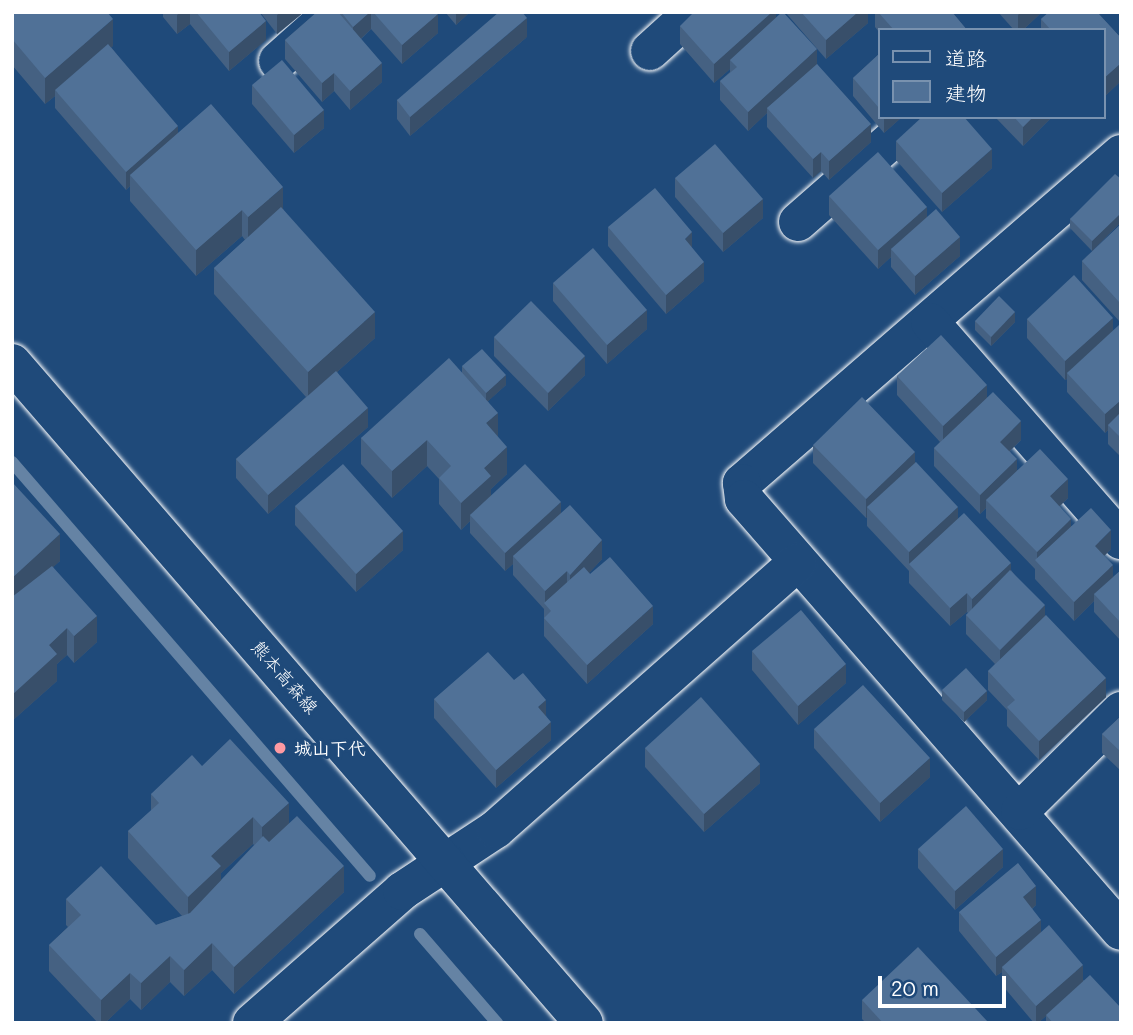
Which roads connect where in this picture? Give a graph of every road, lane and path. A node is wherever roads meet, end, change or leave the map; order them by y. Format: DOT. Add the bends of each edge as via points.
graph roads {
  1 [pos="333,12"];
  2 [pos="692,12"];
  3 [pos="650,51"];
  4 [pos="278,61"];
  5 [pos="916,119"];
  6 [pos="1121,154"];
  7 [pos="798,222"];
  8 [pos="930,322"];
  9 [pos="12,363"];
  10 [pos="1121,540"];
  11 [pos="798,562"];
  12 [pos="1121,711"];
  13 [pos="1020,811"];
  14 [pos="446,862"];
  15 [pos="1121,931"];
  16 [pos="252,1023"];
  17 [pos="584,1023"];
  1 -- 4 [label="street"];
  2 -- 3 [label="street"];
  5 -- 7 [label="street"];
  6 -- 8 [label="street"];
  8 -- 10 [label="street"];
  8 -- 11 [label="street" via="742,482 744,499"];
  9 -- 14 [label="street, 熊本高森線"];
  11 -- 13 [label="street"];
  11 -- 14 [label="street" via="496,829"];
  12 -- 13 [label="street"];
  13 -- 15 [label="street"];
  14 -- 16 [label="street" via="402,891"];
  14 -- 17 [label="street, 熊本高森線"];
}
